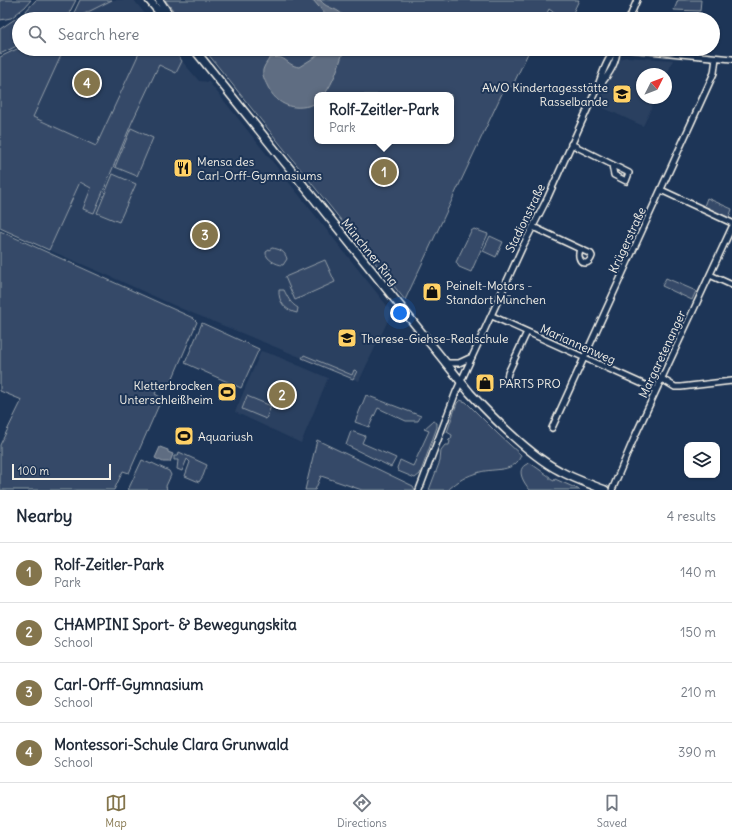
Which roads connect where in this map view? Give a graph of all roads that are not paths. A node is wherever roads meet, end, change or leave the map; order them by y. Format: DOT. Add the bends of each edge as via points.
graph roads {
  1 [pos="149,0"];
  2 [pos="159,0"];
  3 [pos="637,0"];
  4 [pos="159,12"];
  5 [pos="167,12"];
  6 [pos="632,12"];
  7 [pos="200,56"];
  8 [pos="617,56"];
  9 [pos="697,56"];
  10 [pos="716,58"];
  11 [pos="732,59"];
  12 [pos="571,144"];
  13 [pos="612,165"];
  14 [pos="661,190"];
  15 [pos="732,223"];
  16 [pos="533,227"];
  17 [pos="732,227"];
  18 [pos="580,249"];
  19 [pos="710,275"];
  20 [pos="732,285"];
  21 [pos="492,316"];
  22 [pos="527,332"];
  23 [pos="472,357"];
  24 [pos="585,357"];
  25 [pos="445,363"];
  26 [pos="662,380"];
  27 [pos="732,381"];
  28 [pos="461,382"];
  29 [pos="506,382"];
  30 [pos="656,390"];
  31 [pos="552,428"];
  32 [pos="419,490"];
  33 [pos="605,490"];
  34 [pos="612,490"];
  1 -- 4 [label="main road"];
  2 -- 5 [label="main road"];
  3 -- 6 [label="street"];
  7 -- 25 [label="main road, Münchner Ring"];
  8 -- 12 [label="street, Stadionstraße" via="607,77 597,88"];
  9 -- 10 [label="street"];
  10 -- 11 [label="street"];
  10 -- 14 [label="street, Krügerstraße" via="714,73"];
  12 -- 13 [label="street"];
  12 -- 16 [label="street, Stadionstraße"];
  14 -- 15 [label="street"];
  14 -- 24 [label="street, Krügerstraße"];
  16 -- 18 [label="street"];
  16 -- 21 [label="street, Stadionstraße"];
  17 -- 19 [label="street, Margaretenanger"];
  19 -- 20 [label="street"];
  19 -- 26 [label="street, Margaretenanger"];
  21 -- 22 [label="street, Mariannenweg"];
  21 -- 23 [label="street, Stadionstraße"];
  22 -- 24 [label="street, Mariannenweg"];
  22 -- 29 [label="street"];
  23 -- 25 [label="street" via="459,363"];
  23 -- 28 [label="street, Stadionstraße"];
  24 -- 30 [label="street, Mariannenweg"];
  24 -- 31 [label="street, Krügerstraße"];
  25 -- 28 [label="main road, Münchner Ring"];
  26 -- 27 [label="street" via="681,388"];
  26 -- 30 [label="street, Margaretenanger"];
  28 -- 32 [label="street, Stadionstraße"];
  28 -- 33 [label="main road, Münchner Ring" via="490,414 538,457 560,472"];
  30 -- 34 [label="street, Margaretenanger"];
}
